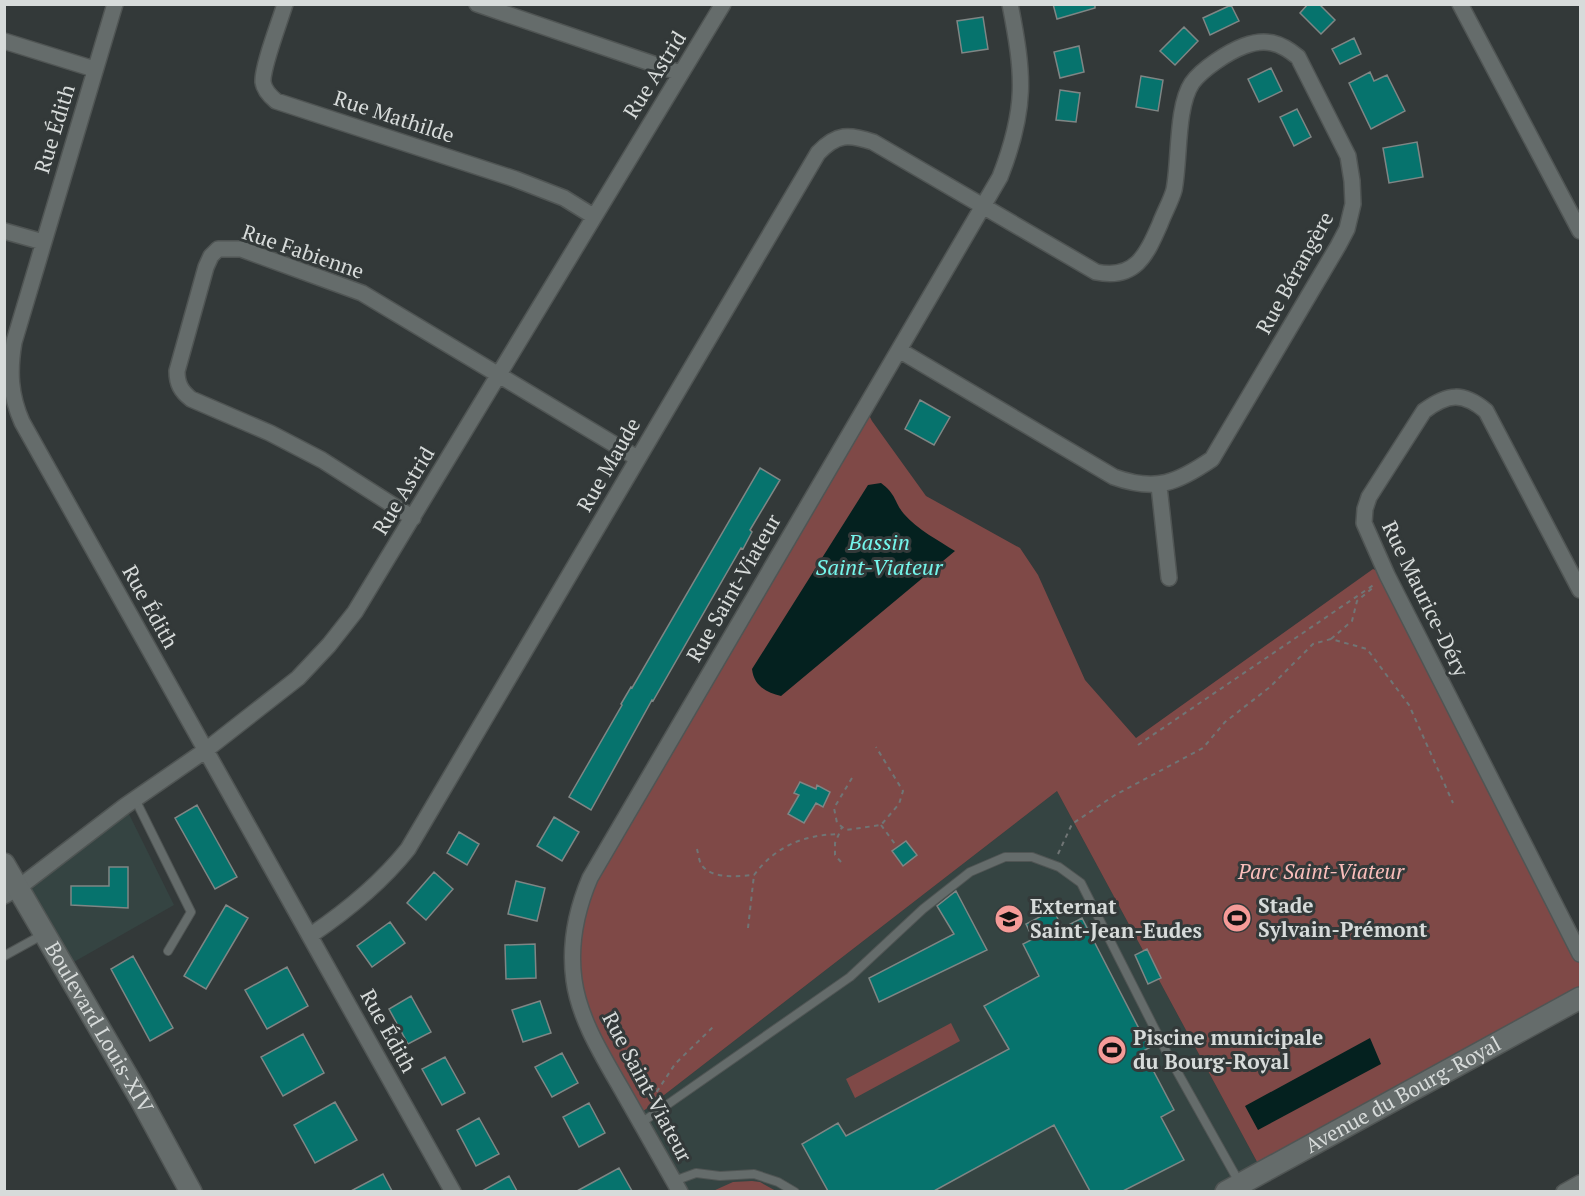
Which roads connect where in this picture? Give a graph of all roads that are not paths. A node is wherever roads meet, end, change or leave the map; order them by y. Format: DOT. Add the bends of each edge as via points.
graph roads {
  1 [pos="115,4"];
  2 [pos="285,4"];
  3 [pos="477,4"];
  4 [pos="723,4"];
  5 [pos="1010,4"];
  6 [pos="1460,4"];
  7 [pos="4,41"];
  8 [pos="94,69"];
  9 [pos="680,73"];
  10 [pos="983,206"];
  11 [pos="593,216"];
  12 [pos="4,231"];
  13 [pos="1581,231"];
  14 [pos="43,242"];
  15 [pos="899,350"];
  16 [pos="500,374"];
  17 [pos="637,458"];
  18 [pos="1159,486"];
  19 [pos="413,518"];
  20 [pos="1169,578"];
  21 [pos="1581,590"];
  22 [pos="206,750"];
  23 [pos="135,798"];
  24 [pos="4,864"];
  25 [pos="11,892"];
  26 [pos="46,933"];
  27 [pos="311,935"];
  28 [pos="168,951"];
  29 [pos="1581,954"];
  30 [pos="4,956"];
  31 [pos="1581,998"];
  32 [pos="641,1123"];
  33 [pos="1581,1183"];
  34 [pos="677,1186"];
  35 [pos="1233,1188"];
  36 [pos="191,1191"];
  37 [pos="453,1191"];
  38 [pos="795,1191"];
  39 [pos="1564,1191"];
  1 -- 8 [label="street, Rue Édith"];
  2 -- 11 [label="street, Rue Mathilde" via="263,83 276,101 515,178 564,198"];
  3 -- 9 [label="street"];
  4 -- 9 [label="street, Rue Astrid"];
  5 -- 10 [label="street, Rue Saint-Viateur" via="1022,89 1018,121 1000,177"];
  6 -- 13 [label="street"];
  7 -- 8 [label="street"];
  8 -- 14 [label="street, Rue Édith"];
  9 -- 11 [label="street, Rue Astrid"];
  10 -- 15 [label="street, Rue Saint-Viateur"];
  10 -- 17 [label="street, Rue Maude" via="873,142 856,136 840,136 828,142"];
  10 -- 18 [label="street, Rue Bérangère" via="1096,272 1109,275 1131,269 1153,239 1173,192 1185,100 1191,84 1202,72 1256,42 1272,41 1298,57 1348,156 1353,204 1347,229 1212,459"];
  11 -- 16 [label="street, Rue Astrid"];
  12 -- 14 [label="street"];
  14 -- 22 [label="street, Rue Édith" via="10,363 14,405"];
  15 -- 18 [label="street, Rue Bérangère" via="1114,477"];
  15 -- 32 [label="street, Rue Saint-Viateur" via="590,878 577,910 572,942 577,993 601,1053"];
  16 -- 17 [label="street, Rue Fabienne"];
  16 -- 19 [label="street, Rue Astrid"];
  16 -- 19 [label="street, Rue Fabienne" via="343,285 241,249 218,249 211,256 177,371 177,382 183,392 322,460"];
  17 -- 27 [label="street, Rue Maude" via="408,849 371,890"];
  18 -- 20 [label="street"];
  19 -- 22 [label="street, Rue Astrid" via="355,612 329,645 298,678"];
  21 -- 29 [label="street, Rue Maurice-Déry" via="1486,411 1464,398 1450,397 1424,411 1369,497 1364,523 1387,576"];
  22 -- 23 [label="street, Rue Astrid"];
  22 -- 27 [label="street, Rue Édith"];
  23 -- 25 [label="street, Rue Astrid"];
  23 -- 28 [label="lane" via="190,912"];
  24 -- 25 [label="main road, Boulevard Louis-XIV"];
  25 -- 26 [label="main road, Boulevard Louis-XIV"];
  26 -- 30 [label="lane"];
  26 -- 36 [label="main road, Boulevard Louis-XIV"];
  27 -- 37 [label="street, Rue Édith"];
  31 -- 35 [label="main road, Avenue du Bourg-Royal"];
  32 -- 34 [label="street, Rue Saint-Viateur"];
  32 -- 35 [label="lane" via="850,978 923,909 970,872 1005,857 1032,857 1081,883"];
  33 -- 39 [label="street"];
  34 -- 38 [label="lane" via="696,1173 754,1174"];
}
